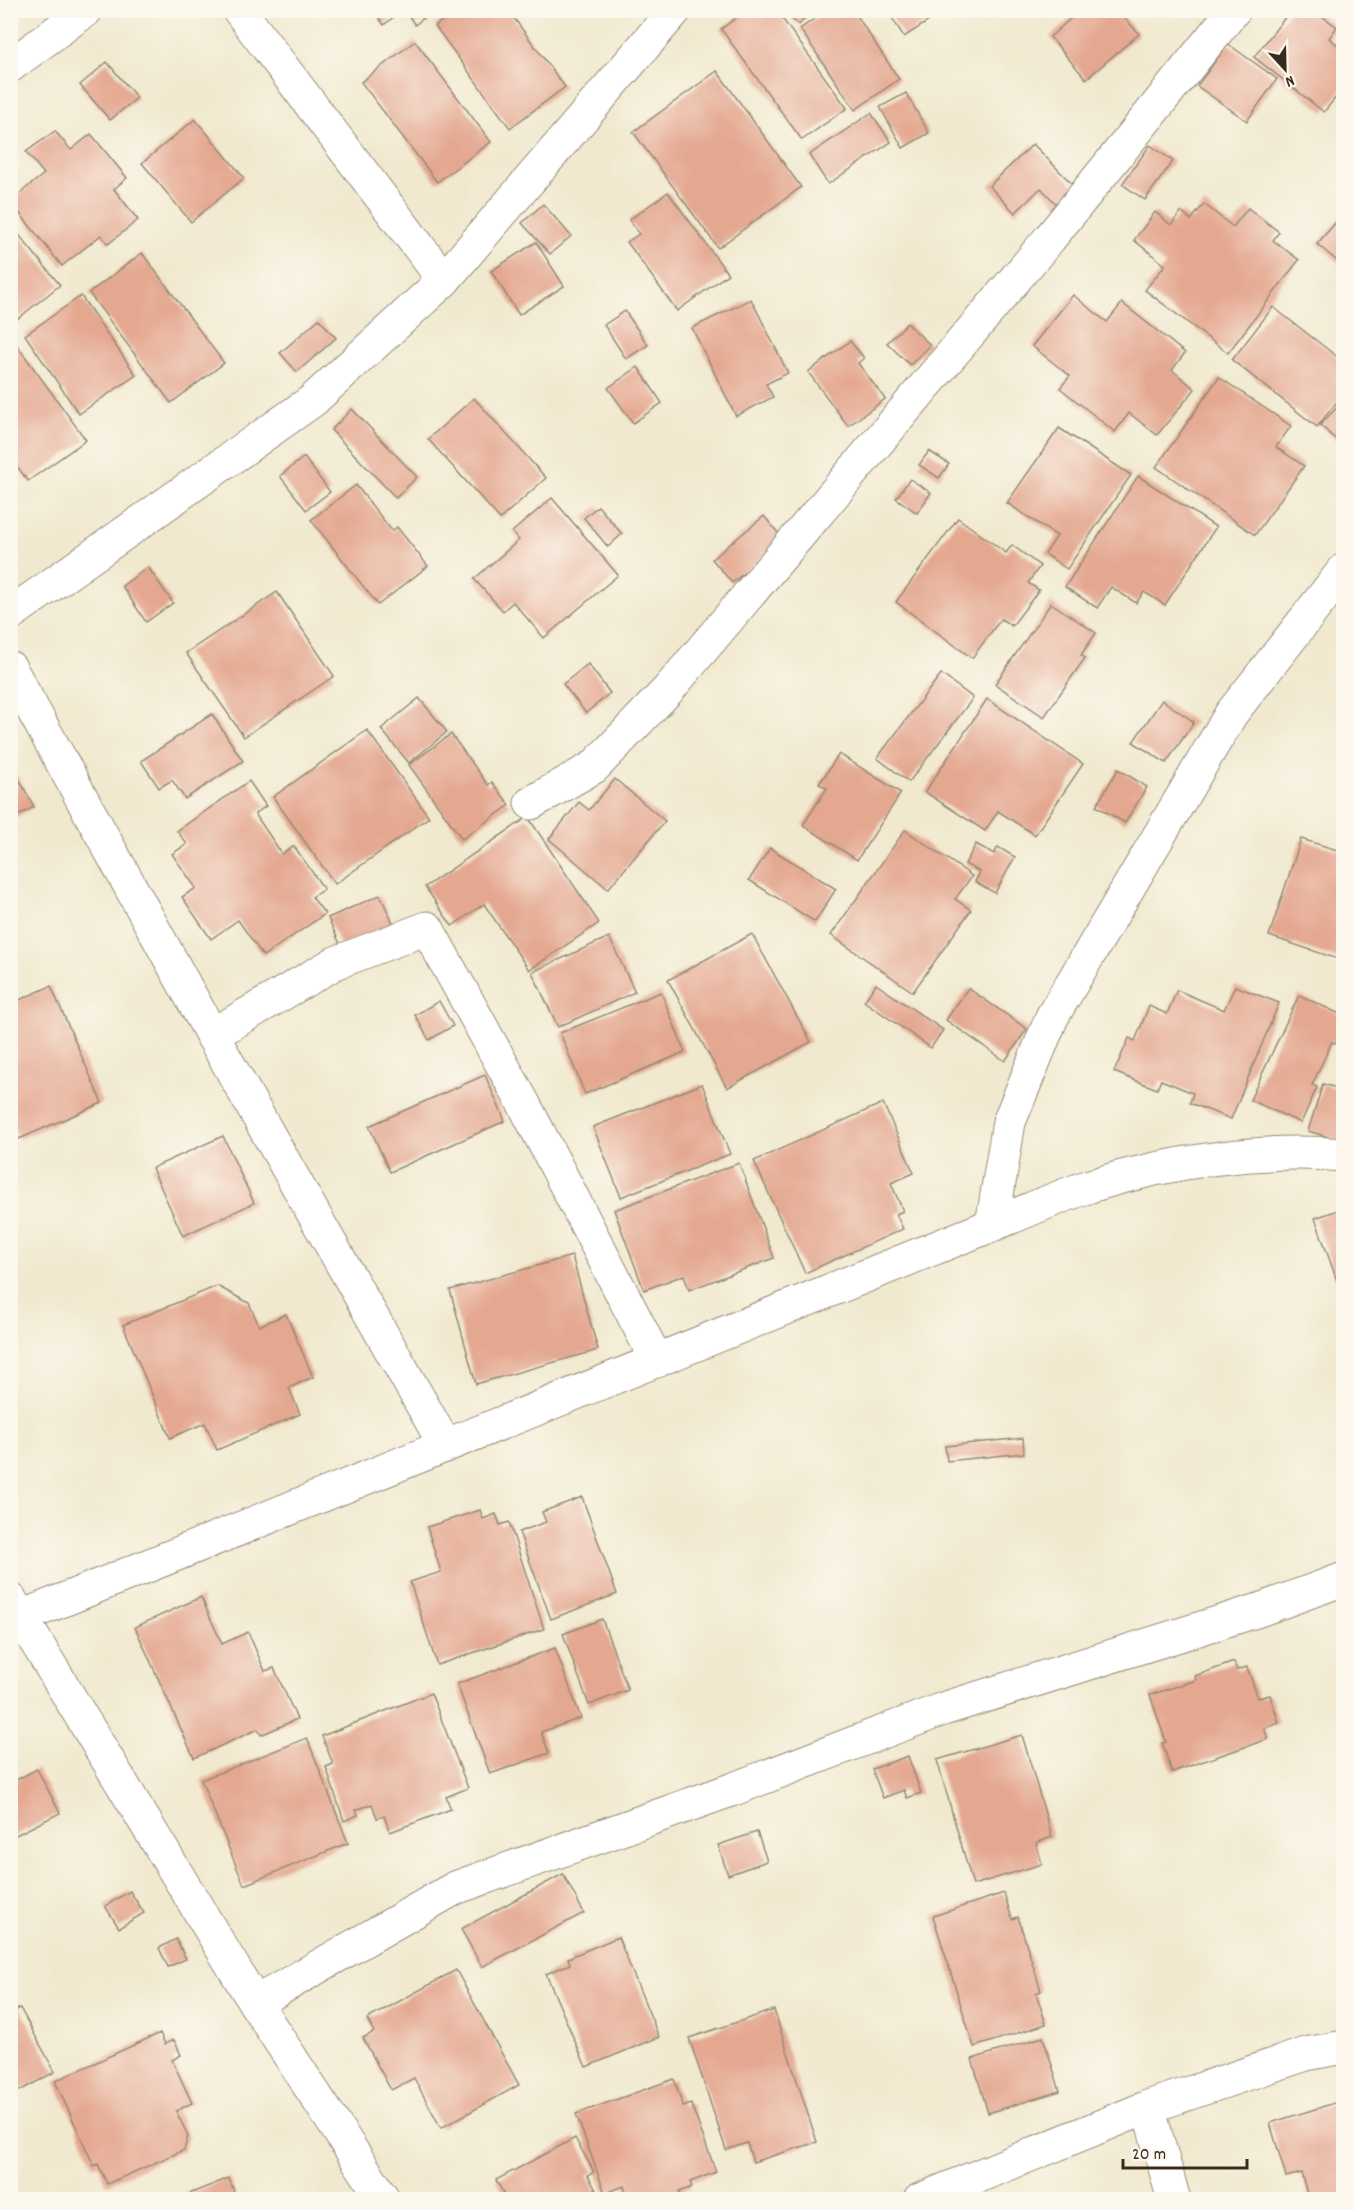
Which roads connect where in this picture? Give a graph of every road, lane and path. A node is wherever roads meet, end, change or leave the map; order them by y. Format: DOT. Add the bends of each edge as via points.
graph roads {
  1 [pos="86,10"];
  2 [pos="239,10"];
  3 [pos="675,10"];
  4 [pos="1234,10"];
  5 [pos="10,66"];
  6 [pos="444,280"];
  7 [pos="1344,570"];
  8 [pos="10,614"];
  9 [pos="10,668"];
  10 [pos="531,804"];
  11 [pos="212,1035"];
  12 [pos="1344,1155"];
  13 [pos="992,1225"];
  14 [pos="657,1361"];
  15 [pos="445,1445"];
  16 [pos="1344,1579"];
  17 [pos="16,1608"];
  18 [pos="255,2003"];
  19 [pos="1344,2047"];
  20 [pos="1148,2107"];
  21 [pos="384,2199"];
  22 [pos="920,2199"];
  23 [pos="1174,2199"];
  1 -- 5 [label="street"];
  2 -- 6 [label="street"];
  3 -- 6 [label="street"];
  4 -- 10 [label="street" via="1050,238 668,690 594,767"];
  6 -- 8 [label="street" via="312,400"];
  7 -- 13 [label="street" via="1232,714 1052,1017 1009,1122"];
  9 -- 11 [label="street"];
  11 -- 14 [label="street" via="334,963 427,928"];
  11 -- 15 [label="street"];
  12 -- 13 [label="street" via="1304,1152 1192,1161 1090,1186"];
  13 -- 14 [label="street"];
  14 -- 15 [label="street"];
  15 -- 17 [label="street"];
  16 -- 18 [label="street" via="1259,1610 943,1709 720,1794 455,1888"];
  17 -- 18 [label="street"];
  18 -- 21 [label="street"];
  19 -- 20 [label="street" via="1306,2054"];
  20 -- 22 [label="street"];
  20 -- 23 [label="street"];
}
